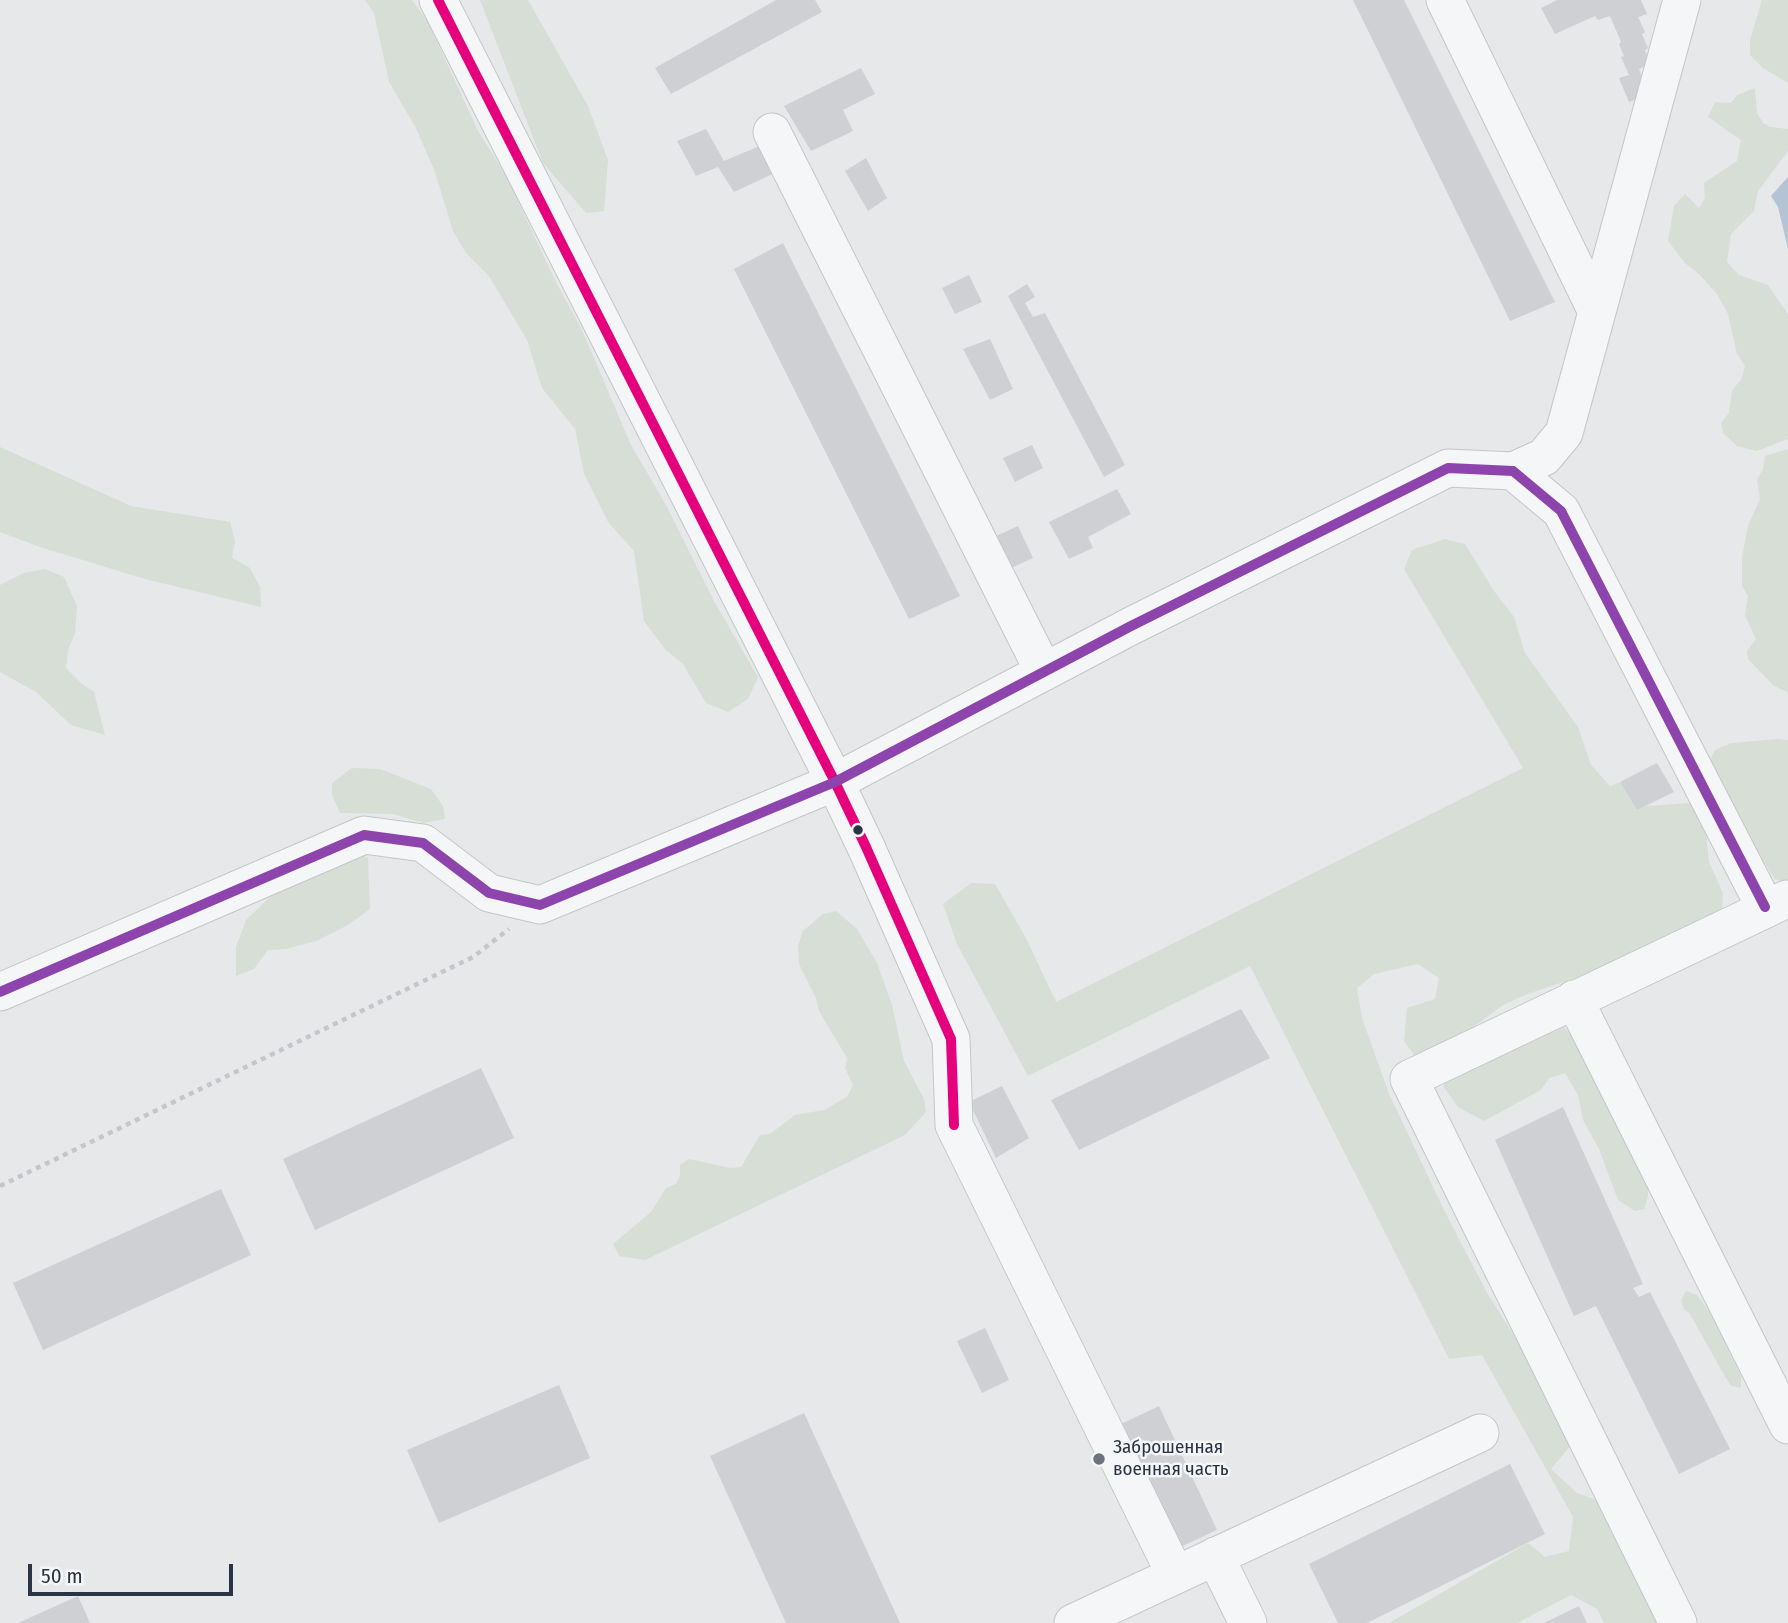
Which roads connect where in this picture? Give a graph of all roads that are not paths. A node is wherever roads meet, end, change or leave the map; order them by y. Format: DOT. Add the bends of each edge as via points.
graph roads {
  1 [pos="438,0"];
  2 [pos="1445,0"];
  3 [pos="1682,0"];
  4 [pos="772,132"];
  5 [pos="1597,312"];
  6 [pos="1513,471"];
  7 [pos="1044,672"];
  8 [pos="835,782"];
  9 [pos="1776,903"];
  10 [pos="0,992"];
  11 [pos="1573,999"];
  12 [pos="1788,1425"];
  13 [pos="1480,1433"];
  14 [pos="1215,1556"];
  15 [pos="1175,1574"];
  16 [pos="1073,1623"];
  17 [pos="1248,1623"];
  18 [pos="1678,1623"];
  1 -- 8 [label="street"];
  2 -- 5 [label="street"];
  3 -- 5 [label="street"];
  4 -- 7 [label="street"];
  5 -- 6 [label="street" via="1564,433 1544,457"];
  6 -- 7 [label="street" via="1448,468"];
  6 -- 9 [label="street" via="1561,511"];
  7 -- 8 [label="street"];
  8 -- 10 [label="street" via="540,905 489,893 423,843 364,835"];
  8 -- 15 [label="street" via="951,1039 954,1125"];
  9 -- 11 [label="street"];
  11 -- 12 [label="street"];
  11 -- 18 [label="street" via="1409,1079"];
  13 -- 14 [label="street"];
  14 -- 15 [label="street"];
  14 -- 17 [label="street"];
  15 -- 16 [label="street"];
}
